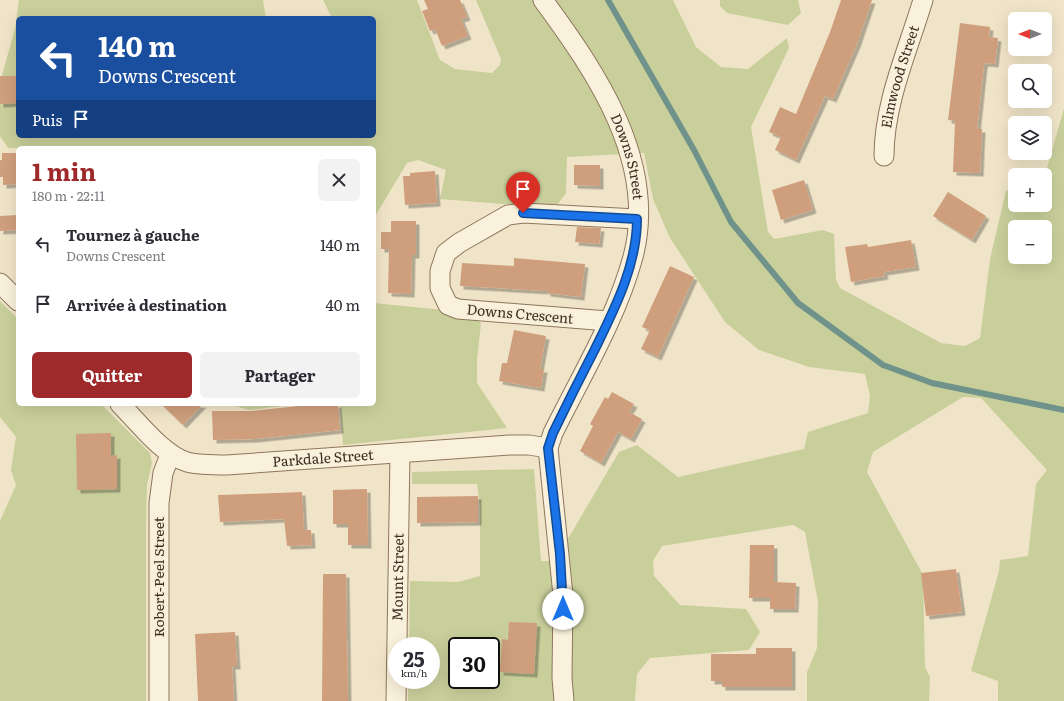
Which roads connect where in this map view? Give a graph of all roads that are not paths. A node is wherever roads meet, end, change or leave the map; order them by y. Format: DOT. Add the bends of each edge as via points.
graph roads {
  1 [pos="543,0"];
  2 [pos="924,0"];
  3 [pos="884,156"];
  4 [pos="637,219"];
  5 [pos="0,283"];
  6 [pos="16,299"];
  7 [pos="608,321"];
  8 [pos="122,406"];
  9 [pos="548,448"];
  10 [pos="400,453"];
  11 [pos="170,455"];
  12 [pos="159,701"];
  13 [pos="396,701"];
  14 [pos="564,701"];
  1 -- 4 [label="street, Downs Street" via="574,43 601,88 623,134 632,160"];
  2 -- 3 [label="street, Elmwood Street" via="890,108 884,133"];
  4 -- 7 [label="street, Downs Street" via="633,255"];
  4 -- 7 [label="street, Downs Crescent" via="523,213 508,215 446,253 440,271 440,288 448,305 458,308"];
  5 -- 6 [label="street"];
  7 -- 9 [label="street, Downs Street"];
  8 -- 11 [label="street, Parkdale Street"];
  9 -- 10 [label="street, Parkdale Street" via="510,445"];
  9 -- 14 [label="street, Downs Street" via="563,588"];
  10 -- 11 [label="street, Parkdale Street" via="226,465 186,462"];
  10 -- 13 [label="street, Mount Street"];
  11 -- 12 [label="street, Robert-Peel Street" via="163,472 159,503"];
}
